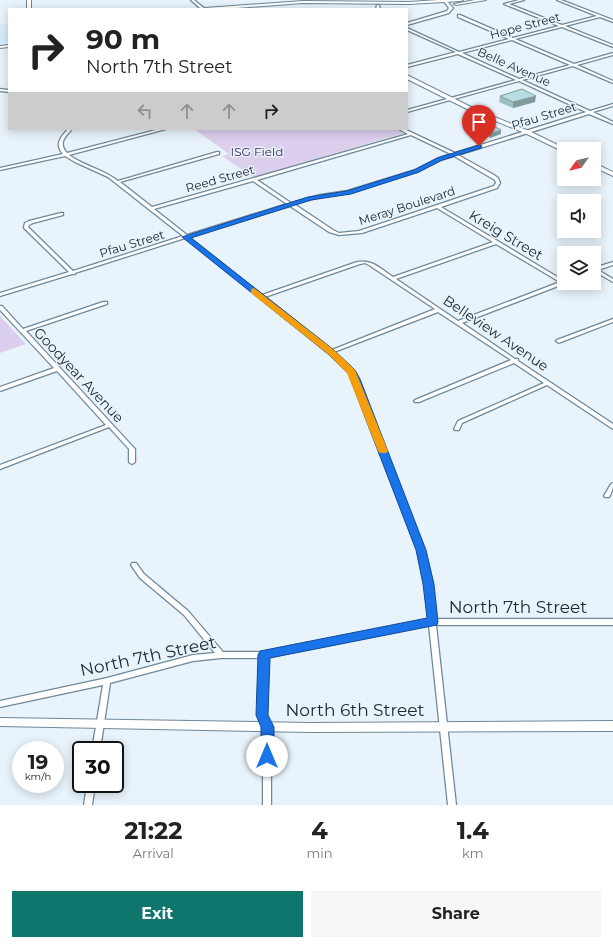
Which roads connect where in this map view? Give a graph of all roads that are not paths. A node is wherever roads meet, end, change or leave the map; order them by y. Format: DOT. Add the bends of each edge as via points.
graph roads {
  1 [pos="192,0"];
  2 [pos="252,0"];
  3 [pos="259,0"];
  4 [pos="461,0"];
  5 [pos="484,0"];
  6 [pos="523,0"];
  7 [pos="558,0"];
  8 [pos="339,1"];
  9 [pos="446,2"];
  10 [pos="270,5"];
  11 [pos="316,5"];
  12 [pos="279,6"];
  13 [pos="224,7"];
  14 [pos="378,7"];
  15 [pos="203,8"];
  16 [pos="214,8"];
  17 [pos="247,8"];
  18 [pos="297,8"];
  19 [pos="460,16"];
  20 [pos="601,16"];
  21 [pos="613,21"];
  22 [pos="408,24"];
  23 [pos="563,26"];
  24 [pos="408,29"];
  25 [pos="512,39"];
  26 [pos="613,46"];
  27 [pos="459,53"];
  28 [pos="613,54"];
  29 [pos="573,65"];
  30 [pos="408,66"];
  31 [pos="408,72"];
  32 [pos="408,78"];
  33 [pos="519,80"];
  34 [pos="613,82"];
  35 [pos="459,97"];
  36 [pos="451,99"];
  37 [pos="613,105"];
  38 [pos="408,111"];
  39 [pos="589,112"];
  40 [pos="613,124"];
  41 [pos="69,130"];
  42 [pos="160,130"];
  43 [pos="402,130"];
  44 [pos="527,132"];
  45 [pos="410,134"];
  46 [pos="557,147"];
  47 [pos="218,153"];
  48 [pos="65,154"];
  49 [pos="454,154"];
  50 [pos="601,168"];
  51 [pos="0,169"];
  52 [pos="612,173"];
  53 [pos="255,180"];
  54 [pos="117,182"];
  55 [pos="291,204"];
  56 [pos="438,207"];
  57 [pos="151,209"];
  58 [pos="61,214"];
  59 [pos="186,237"];
  60 [pos="497,242"];
  61 [pos="613,263"];
  62 [pos="601,267"];
  63 [pos="73,272"];
  64 [pos="601,274"];
  65 [pos="393,278"];
  66 [pos="557,278"];
  67 [pos="613,281"];
  68 [pos="557,285"];
  69 [pos="0,295"];
  70 [pos="262,297"];
  71 [pos="106,303"];
  72 [pos="0,307"];
  73 [pos="438,310"];
  74 [pos="613,320"];
  75 [pos="459,322"];
  76 [pos="22,331"];
  77 [pos="559,341"];
  78 [pos="331,352"];
  79 [pos="516,360"];
  80 [pos="57,369"];
  81 [pos="548,383"];
  82 [pos="0,389"];
  83 [pos="417,401"];
  84 [pos="110,425"];
  85 [pos="613,427"];
  86 [pos="457,429"];
  87 [pos="132,462"];
  88 [pos="0,468"];
  89 [pos="613,485"];
  90 [pos="607,496"];
  91 [pos="134,565"];
  92 [pos="433,622"];
  93 [pos="613,622"];
  94 [pos="220,654"];
  95 [pos="264,655"];
  96 [pos="107,681"];
  97 [pos="0,704"];
  98 [pos="0,722"];
  99 [pos="100,722"];
  100 [pos="613,726"];
  101 [pos="267,727"];
  102 [pos="443,728"];
  103 [pos="97,741"];
  104 [pos="90,793"];
  105 [pos="88,805"];
  106 [pos="267,805"];
  107 [pos="452,805"];
  1 -- 15 [label="street"];
  2 -- 13 [label="main road" via="246,4"];
  3 -- 10 [label="main road"];
  4 -- 9 [label="main road"];
  5 -- 9 [label="main road"];
  6 -- 23 [label="street" via="506,4"];
  7 -- 20 [label="street"];
  8 -- 9 [label="main road"];
  8 -- 12 [label="main road"];
  9 -- 14 [label="main road"];
  9 -- 22 [label="street" via="450,10 446,14"];
  10 -- 12 [label="main road"];
  10 -- 13 [label="main road"];
  10 -- 17 [label="main road"];
  11 -- 12 [label="main road"];
  11 -- 14 [label="main road"];
  11 -- 18 [label="main road"];
  13 -- 16 [label="main road"];
  19 -- 25 [label="street"];
  20 -- 21 [label="street"];
  20 -- 23 [label="street, Hope Street"];
  23 -- 25 [label="street, Hope Street"];
  23 -- 26 [label="street"];
  24 -- 27 [label="street, Belle Avenue"];
  25 -- 27 [label="street, Hope Street"];
  25 -- 29 [label="street"];
  27 -- 30 [label="street, Hope Street"];
  27 -- 33 [label="street, Belle Avenue"];
  28 -- 29 [label="street"];
  29 -- 33 [label="street"];
  29 -- 34 [label="street"];
  31 -- 35 [label="main road"];
  32 -- 36 [label="main road"];
  33 -- 35 [label="street"];
  33 -- 39 [label="street, Belle Avenue"];
  35 -- 36 [label="street"];
  35 -- 44 [label="main road"];
  36 -- 38 [label="street"];
  36 -- 44 [label="main road"];
  37 -- 39 [label="street, Pfau Street"];
  39 -- 40 [label="street, Belle Avenue"];
  39 -- 44 [label="street, Pfau Street"];
  41 -- 48 [label="street" via="61,143"];
  42 -- 48 [label="street"];
  43 -- 45 [label="street"];
  44 -- 46 [label="main road"];
  44 -- 49 [label="street, Pfau Street"];
  45 -- 49 [label="street"];
  45 -- 53 [label="street, Reed Street"];
  47 -- 54 [label="street"];
  48 -- 51 [label="street"];
  48 -- 54 [label="street"];
  49 -- 55 [label="street, Pfau Street" via="416,171 348,192"];
  49 -- 56 [label="street, Meray Boulevard" via="498,179 498,183 496,187"];
  50 -- 52 [label="main road"];
  53 -- 55 [label="street, Meray Boulevard"];
  53 -- 57 [label="street, Reed Street"];
  54 -- 57 [label="street"];
  55 -- 56 [label="street, Meray Boulevard" via="339,234 360,232"];
  55 -- 59 [label="street, Pfau Street"];
  56 -- 60 [label="street, Kreig Street"];
  57 -- 59 [label="street"];
  58 -- 63 [label="street" via="31,222 26,227"];
  59 -- 63 [label="street, Pfau Street"];
  59 -- 70 [label="street"];
  60 -- 65 [label="street"];
  60 -- 66 [label="street, Kreig Street"];
  61 -- 62 [label="street"];
  63 -- 69 [label="street, Pfau Street"];
  64 -- 67 [label="street"];
  65 -- 70 [label="street, Belleview Avenue" via="365,262"];
  65 -- 73 [label="street, Belleview Avenue"];
  68 -- 75 [label="street"];
  70 -- 78 [label="street"];
  71 -- 76 [label="street"];
  72 -- 76 [label="street, Goodyear Avenue"];
  73 -- 75 [label="street, Belleview Avenue"];
  73 -- 78 [label="street"];
  74 -- 77 [label="street"];
  75 -- 79 [label="street, Belleview Avenue"];
  76 -- 80 [label="street, Goodyear Avenue"];
  78 -- 92 [label="street" via="345,364 356,379 418,543 428,584"];
  79 -- 81 [label="street, Belleview Avenue"];
  79 -- 83 [label="street"];
  80 -- 82 [label="street"];
  80 -- 84 [label="street, Goodyear Avenue"];
  81 -- 85 [label="street, Belleview Avenue"];
  81 -- 86 [label="street" via="460,422"];
  84 -- 87 [label="street, Goodyear Avenue" via="132,449"];
  84 -- 88 [label="street"];
  89 -- 90 [label="street"];
  91 -- 94 [label="street" via="142,576 186,613"];
  92 -- 93 [label="street, North 7th Street"];
  92 -- 95 [label="street, North 7th Street"];
  92 -- 102 [label="street"];
  94 -- 95 [label="street, North 7th Street"];
  94 -- 96 [label="street, North 7th Street" via="193,658"];
  95 -- 101 [label="street" via="262,715"];
  96 -- 97 [label="street, North 7th Street"];
  96 -- 99 [label="street"];
  98 -- 99 [label="main road, North 6th Street"];
  99 -- 101 [label="main road, North 6th Street"];
  99 -- 103 [label="street"];
  100 -- 102 [label="main road, North 6th Street"];
  101 -- 102 [label="main road, North 6th Street"];
  101 -- 106 [label="street"];
  102 -- 107 [label="street"];
  104 -- 105 [label="street"];
}
